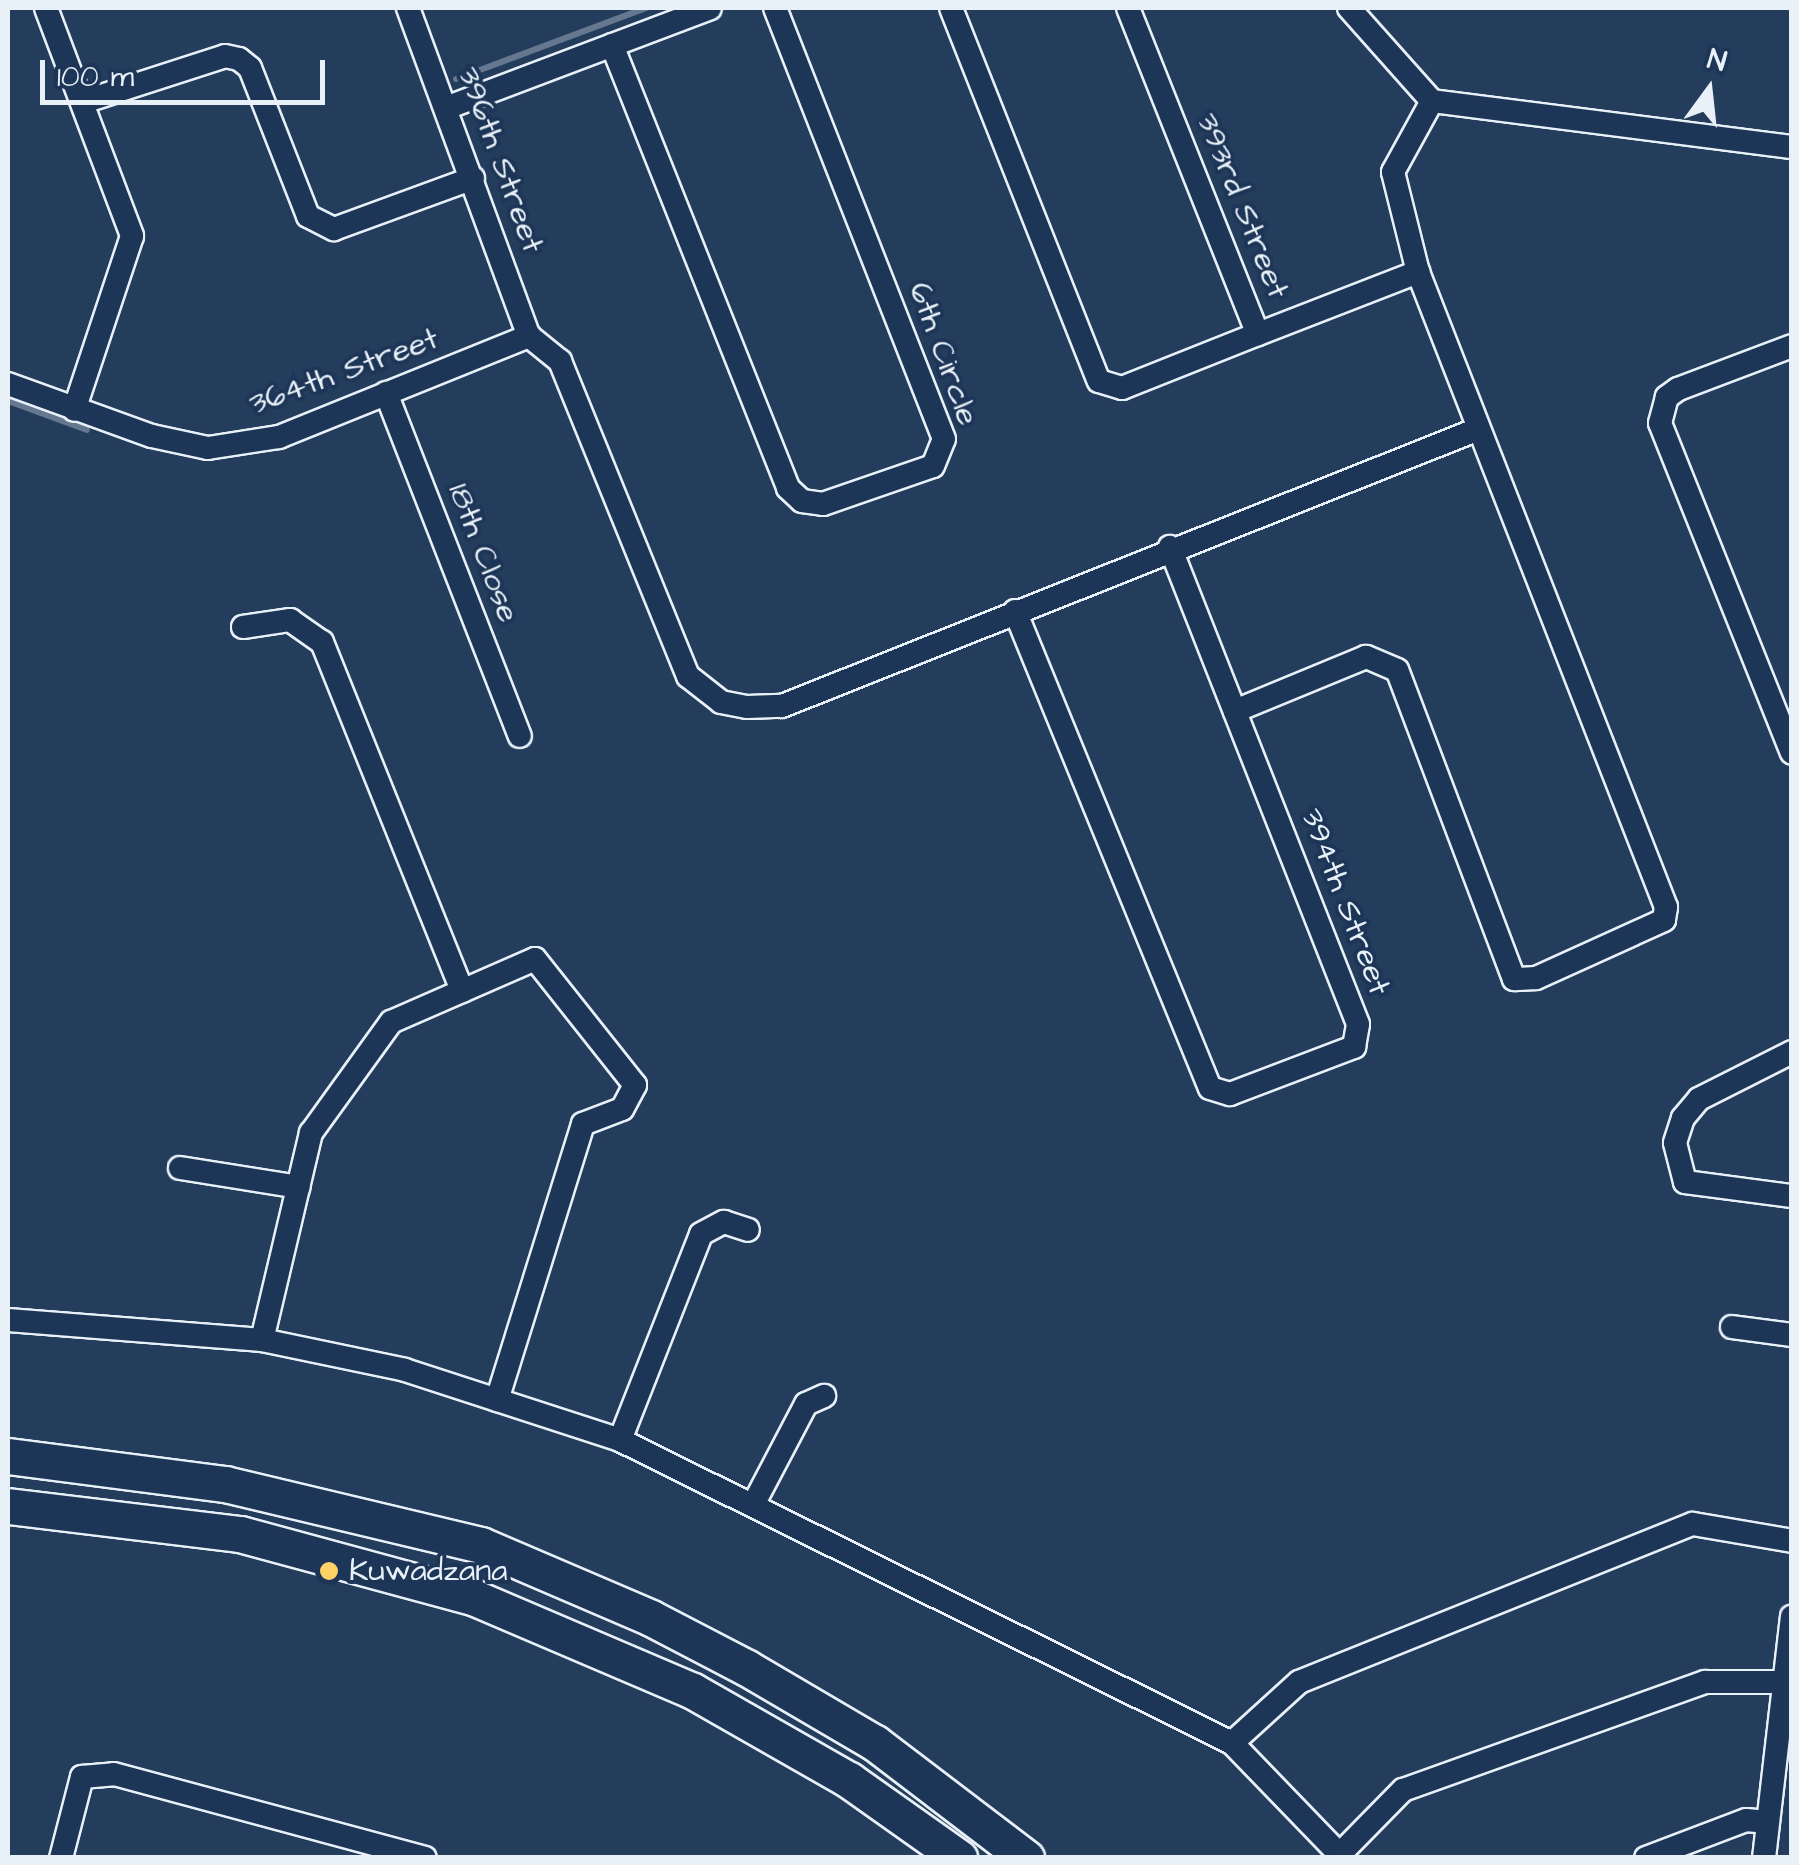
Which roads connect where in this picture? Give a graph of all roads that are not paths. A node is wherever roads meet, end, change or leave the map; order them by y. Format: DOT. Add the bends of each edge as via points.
graph roads {
  1 [pos="46,8"];
  2 [pos="408,8"];
  3 [pos="710,8"];
  4 [pos="775,8"];
  5 [pos="951,8"];
  6 [pos="1128,8"];
  7 [pos="1349,8"];
  8 [pos="612,45"];
  9 [pos="1432,101"];
  10 [pos="83,102"];
  11 [pos="446,108"];
  12 [pos="1792,147"];
  13 [pos="473,178"];
  14 [pos="1418,272"];
  15 [pos="1258,334"];
  16 [pos="530,336"];
  17 [pos="1792,346"];
  18 [pos="8,384"];
  19 [pos="386,393"];
  20 [pos="74,410"];
  21 [pos="1476,430"];
  22 [pos="1170,548"];
  23 [pos="1015,611"];
  24 [pos="243,627"];
  25 [pos="1235,711"];
  26 [pos="520,736"];
  27 [pos="1790,747"];
  28 [pos="462,990"];
  29 [pos="1792,1052"];
  30 [pos="180,1168"];
  31 [pos="298,1187"];
  32 [pos="1792,1196"];
  33 [pos="748,1230"];
  34 [pos="8,1320"];
  35 [pos="1732,1327"];
  36 [pos="1792,1335"];
  37 [pos="262,1340"];
  38 [pos="824,1396"];
  39 [pos="497,1400"];
  40 [pos="620,1440"];
  41 [pos="8,1456"];
  42 [pos="753,1505"];
  43 [pos="8,1506"];
  44 [pos="1792,1541"];
  45 [pos="1792,1617"];
  46 [pos="1784,1682"];
  47 [pos="1232,1743"];
  48 [pos="1768,1822"];
  49 [pos="1341,1856"];
  50 [pos="61,1858"];
  51 [pos="424,1858"];
  52 [pos="959,1858"];
  53 [pos="1026,1858"];
  54 [pos="1646,1858"];
  55 [pos="1764,1858"];
  1 -- 10 [label="street"];
  2 -- 11 [label="street, 396th Street"];
  3 -- 8 [label="street"];
  4 -- 8 [label="street, 6th Circle" via="944,439 933,466 824,504 802,501 788,488"];
  5 -- 15 [label="street" via="1100,381 1122,388"];
  6 -- 15 [label="street, 393rd Street"];
  7 -- 9 [label="street"];
  8 -- 11 [label="street"];
  9 -- 12 [label="street"];
  9 -- 14 [label="street" via="1393,172"];
  10 -- 13 [label="street" via="225,56 239,59 250,68 308,216 334,230"];
  10 -- 20 [label="street" via="132,244"];
  11 -- 13 [label="street, 396th Street"];
  13 -- 16 [label="street, 396th Street"];
  14 -- 15 [label="street, 393rd Street"];
  14 -- 21 [label="street"];
  16 -- 19 [label="street, 364th Street"];
  16 -- 23 [label="street" via="560,361 688,676 722,702 782,706"];
  17 -- 27 [label="street" via="1678,389 1668,396 1660,422"];
  18 -- 20 [label="street, 364th Street"];
  19 -- 20 [label="street, 364th Street" via="279,437 208,448"];
  19 -- 26 [label="street, 18th Close"];
  21 -- 22 [label="street"];
  21 -- 25 [label="street" via="1666,908 1664,920 1536,978 1514,979 1397,670 1366,657"];
  22 -- 23 [label="street"];
  22 -- 25 [label="street, 394th Street"];
  23 -- 25 [label="street, 394th Street" via="1218,1095 1354,1048 1358,1038"];
  24 -- 28 [label="street" via="290,620 322,642"];
  28 -- 31 [label="street" via="391,1022 311,1133"];
  28 -- 39 [label="street" via="535,959 635,1085 622,1108 583,1124"];
  29 -- 32 [label="street" via="1699,1099 1675,1143 1685,1182"];
  30 -- 31 [label="street"];
  31 -- 37 [label="street"];
  33 -- 40 [label="street" via="724,1222 701,1234"];
  34 -- 37 [label="street"];
  35 -- 36 [label="street"];
  37 -- 39 [label="street" via="405,1370"];
  38 -- 42 [label="street" via="806,1404"];
  39 -- 40 [label="street"];
  40 -- 42 [label="street"];
  41 -- 53 [label="highway" via="224,1484 481,1545 748,1668 875,1743"];
  42 -- 47 [label="street"];
  43 -- 52 [label="highway" via="240,1534 474,1598 693,1691 849,1780"];
  44 -- 47 [label="street" via="1693,1524 1299,1682"];
  45 -- 46 [label="street"];
  46 -- 48 [label="street"];
  46 -- 49 [label="street" via="1705,1682 1402,1790"];
  47 -- 49 [label="street"];
  48 -- 54 [label="street" via="1746,1820"];
  48 -- 55 [label="street"];
  50 -- 51 [label="street" via="82,1776 114,1774"];
}
